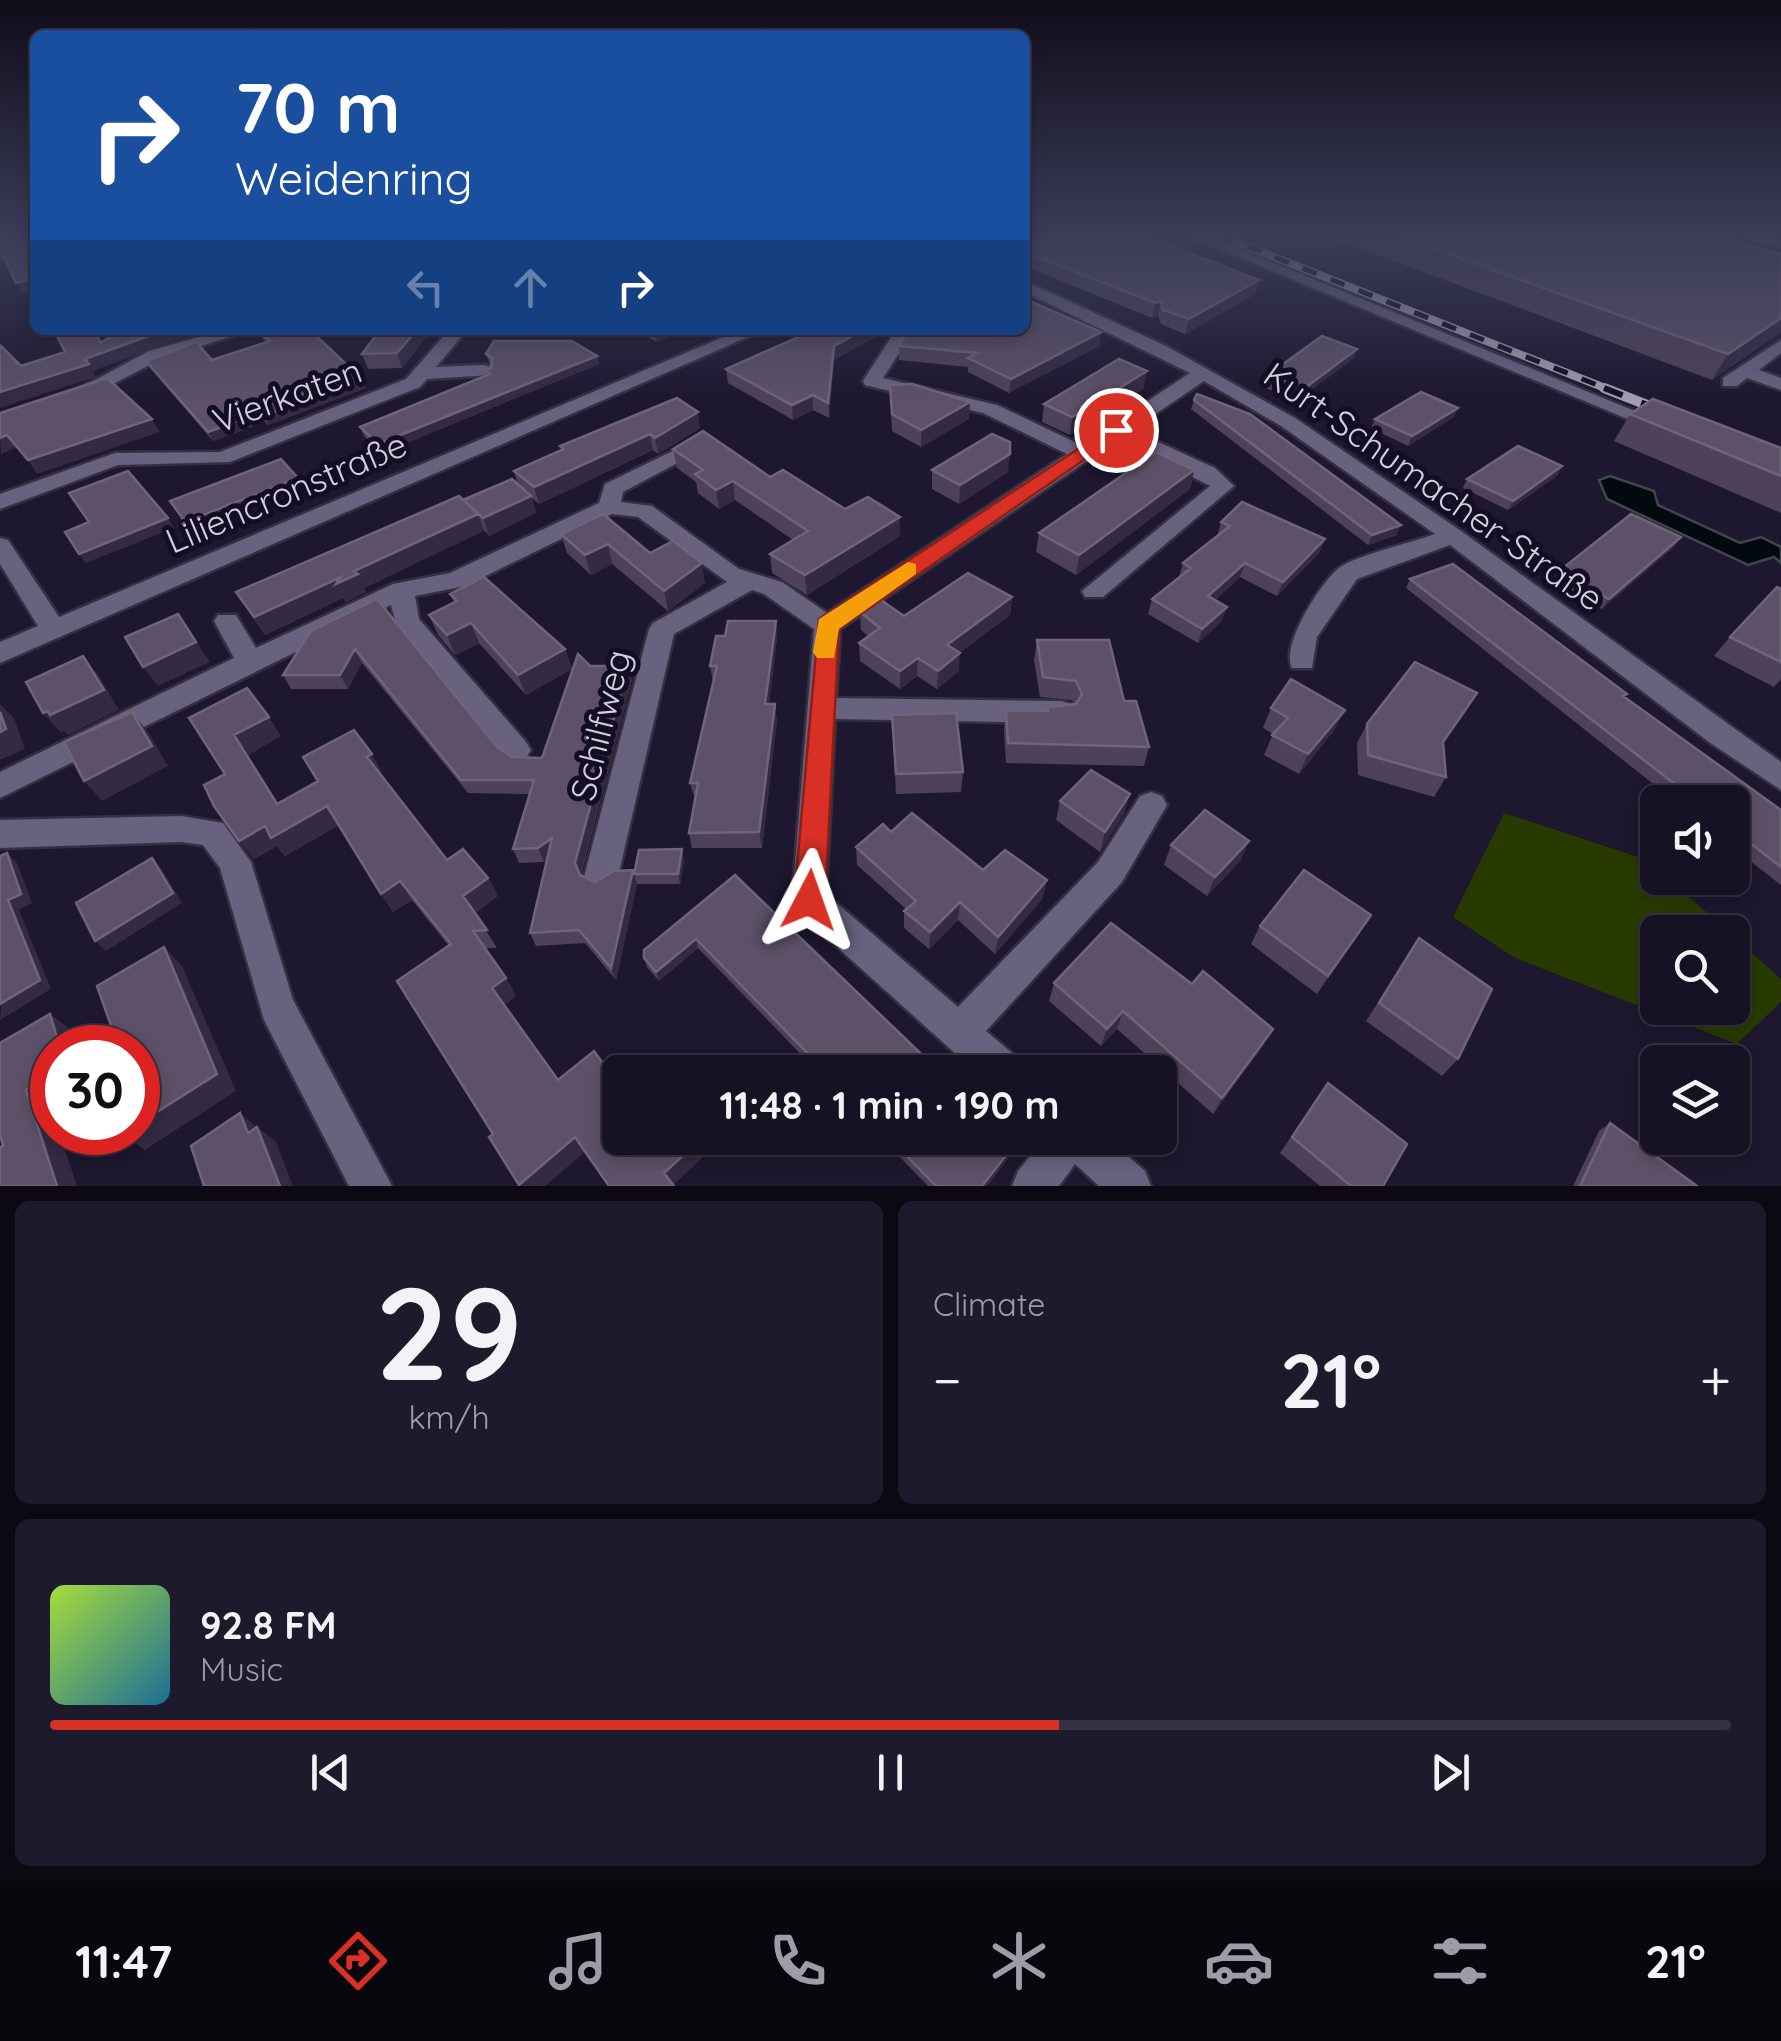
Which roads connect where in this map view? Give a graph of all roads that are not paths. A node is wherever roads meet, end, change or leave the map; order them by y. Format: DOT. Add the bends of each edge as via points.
graph roads {
  1 [pos="1034,290"];
  2 [pos="1329,290"];
  3 [pos="225,335"];
  4 [pos="454,335"];
  5 [pos="743,335"];
  6 [pos="902,335"];
  7 [pos="1781,345"];
  8 [pos="484,371"];
  9 [pos="426,373"];
  10 [pos="1203,373"];
  11 [pos="1781,384"];
  12 [pos="52,402"];
  13 [pos="1116,430"];
  14 [pos="1676,432"];
  15 [pos="692,447"];
  16 [pos="1081,453"];
  17 [pos="0,502"];
  18 [pos="608,507"];
  19 [pos="1453,536"];
  20 [pos="0,545"];
  21 [pos="749,581"];
  22 [pos="402,590"];
  23 [pos="1094,591"];
  24 [pos="228,620"];
  25 [pos="828,625"];
  26 [pos="54,630"];
  27 [pos="0,653"];
  28 [pos="250,662"];
  29 [pos="1302,662"];
  30 [pos="822,708"];
  31 [pos="1060,712"];
  32 [pos="516,750"];
  33 [pos="1781,778"];
  34 [pos="0,786"];
  35 [pos="1151,806"];
  36 [pos="0,834"];
  37 [pos="601,877"];
  38 [pos="959,1033"];
  39 [pos="984,1055"];
  40 [pos="1059,1155"];
  41 [pos="1094,1155"];
  42 [pos="371,1186"];
  43 [pos="1033,1186"];
  44 [pos="1130,1186"];
  1 -- 10 [label="street, Kurt-Schumacher-Straße"];
  2 -- 14 [label="street"];
  3 -- 12 [label="street" via="156,356"];
  4 -- 9 [label="street, Vierkaten"];
  5 -- 26 [label="street, Liliencronstraße"];
  6 -- 16 [label="street" via="872,381 990,409"];
  7 -- 11 [label="street" via="1737,376"];
  8 -- 9 [label="street"];
  9 -- 17 [label="street, Vierkaten" via="222,458 115,459"];
  10 -- 13 [label="street"];
  10 -- 19 [label="street, Kurt-Schumacher-Straße" via="1285,420"];
  13 -- 16 [label="street"];
  13 -- 23 [label="street" via="1223,486"];
  15 -- 18 [label="street" via="612,489"];
  16 -- 25 [label="street"];
  18 -- 21 [label="street" via="644,511 730,575"];
  18 -- 22 [label="street" via="456,580"];
  19 -- 29 [label="street" via="1348,573 1304,636"];
  19 -- 33 [label="street, Kurt-Schumacher-Straße"];
  20 -- 26 [label="street"];
  21 -- 25 [label="street" via="773,588"];
  21 -- 37 [label="street, Schilfweg" via="662,629"];
  22 -- 28 [label="street"];
  22 -- 32 [label="street" via="406,621"];
  24 -- 28 [label="street"];
  25 -- 30 [label="street"];
  26 -- 27 [label="street, Liliencronstraße"];
  28 -- 34 [label="street"];
  30 -- 31 [label="street"];
  30 -- 38 [label="street" via="809,900"];
  35 -- 38 [label="street" via="1110,872"];
  36 -- 42 [label="street" via="212,833 235,862 277,1007"];
  38 -- 39 [label="street"];
  40 -- 43 [label="street"];
  41 -- 44 [label="street"];
}
